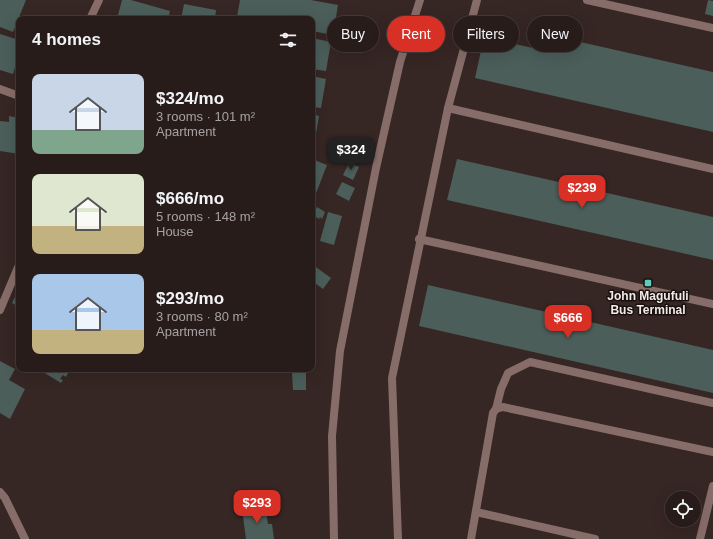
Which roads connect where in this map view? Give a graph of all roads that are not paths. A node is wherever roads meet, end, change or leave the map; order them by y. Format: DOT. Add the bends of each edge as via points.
graph roads {
  1 [pos="98,0"];
  2 [pos="420,0"];
  3 [pos="477,0"];
  4 [pos="587,0"];
  5 [pos="91,16"];
  6 [pos="713,28"];
  7 [pos="0,89"];
  8 [pos="16,95"];
  9 [pos="448,108"];
  10 [pos="713,169"];
  11 [pos="420,239"];
  12 [pos="16,272"];
  13 [pos="713,304"];
  14 [pos="0,310"];
  15 [pos="713,403"];
  16 [pos="496,409"];
  17 [pos="713,452"];
  18 [pos="0,492"];
  19 [pos="712,492"];
  20 [pos="476,512"];
  21 [pos="25,539"];
  22 [pos="334,539"];
  23 [pos="398,539"];
  24 [pos="471,539"];
  25 [pos="596,539"];
  26 [pos="700,539"];
  1 -- 5 [label="street"];
  2 -- 22 [label="street" via="400,62 340,351 332,436"];
  3 -- 9 [label="street"];
  4 -- 6 [label="street"];
  7 -- 8 [label="street"];
  9 -- 10 [label="street"];
  9 -- 11 [label="street"];
  11 -- 13 [label="street"];
  11 -- 23 [label="street" via="392,378"];
  12 -- 14 [label="street"];
  15 -- 16 [label="street" via="530,362 508,373"];
  16 -- 17 [label="street" via="503,407"];
  16 -- 20 [label="street" via="493,413"];
  18 -- 21 [label="street"];
  19 -- 26 [label="street"];
  20 -- 24 [label="street"];
  20 -- 25 [label="street"];
}
